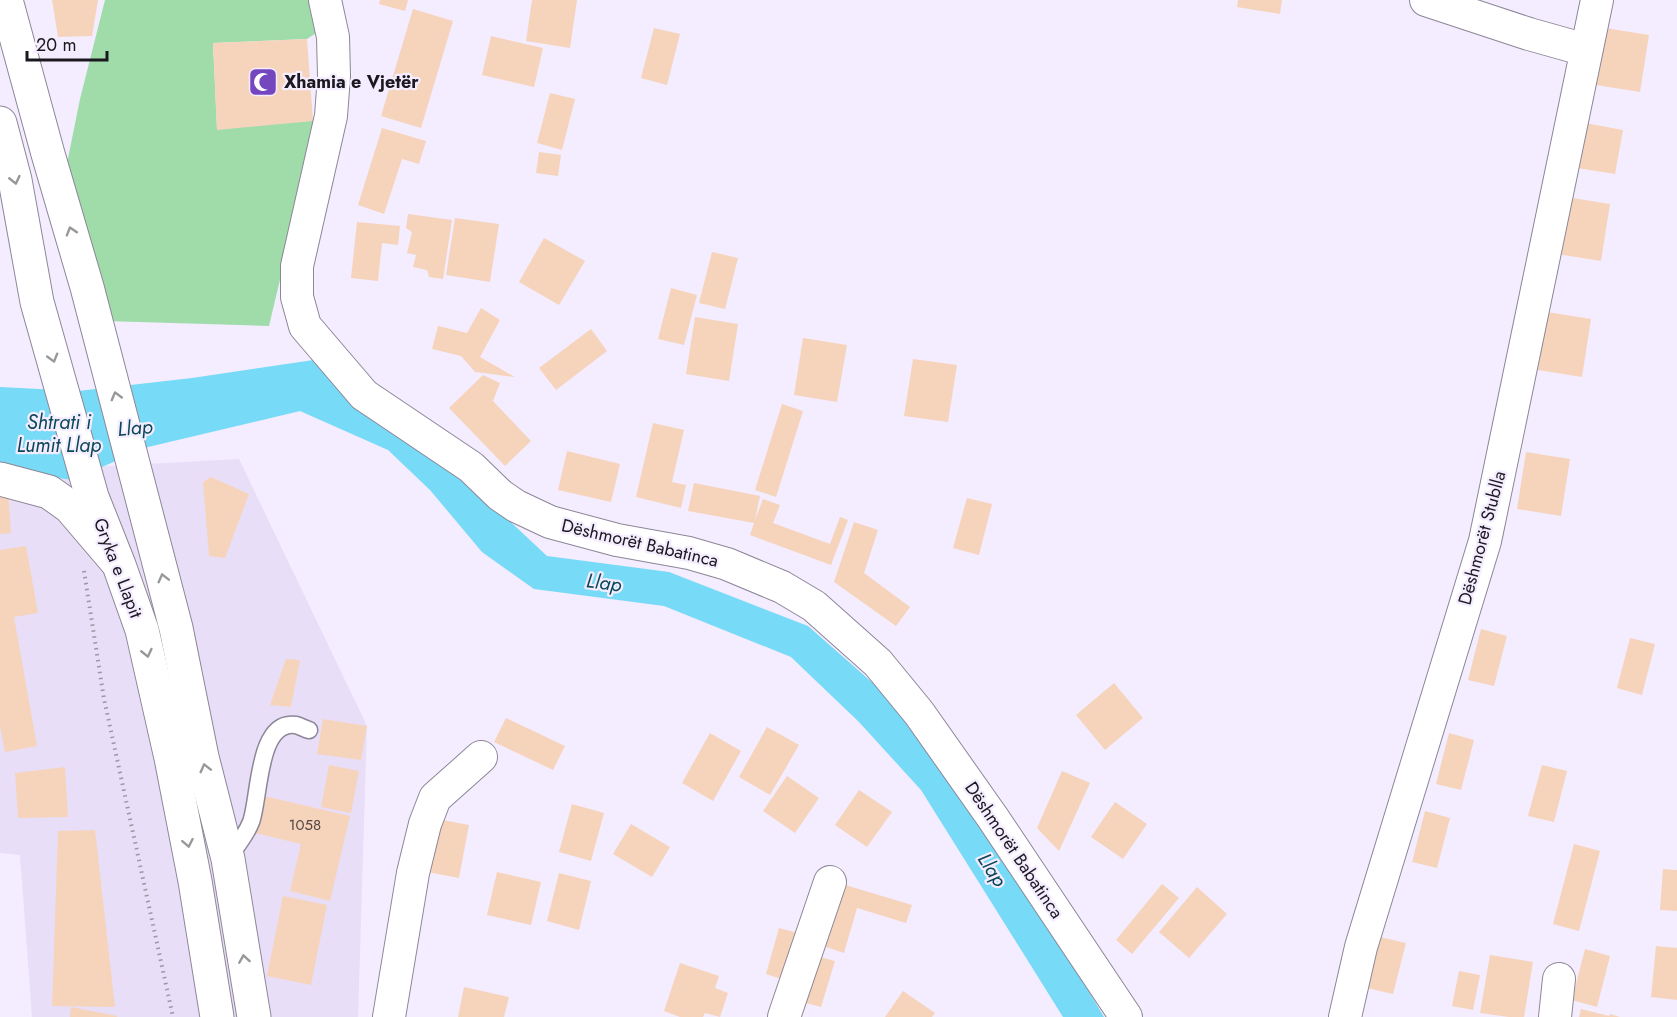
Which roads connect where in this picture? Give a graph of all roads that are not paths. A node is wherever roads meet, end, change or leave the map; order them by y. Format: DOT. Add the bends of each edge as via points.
graph roads {
  1 [pos="6,0"];
  2 [pos="325,0"];
  3 [pos="1426,0"];
  4 [pos="1597,0"];
  5 [pos="1586,50"];
  6 [pos="0,123"];
  7 [pos="0,480"];
  8 [pos="85,513"];
  9 [pos="309,730"];
  10 [pos="481,757"];
  11 [pos="228,859"];
  12 [pos="830,882"];
  13 [pos="1559,979"];
  14 [pos="217,1017"];
  15 [pos="254,1017"];
  16 [pos="389,1017"];
  17 [pos="784,1017"];
  18 [pos="1126,1017"];
  19 [pos="1345,1017"];
  20 [pos="1556,1017"];
  11 -- 1 [label="main road, Gryka e Llapit, one-way" via="142,493"];
  2 -- 18 [label="street, Dëshmorët Babatinca" via="333,37 334,76 331,116 297,266 297,297 306,326 364,395 471,467 516,506 550,522 727,564 782,587 814,606 878,663 919,713"];
  3 -- 5 [label="street"];
  4 -- 5 [label="street, Dëshmorët Stublla"];
  5 -- 19 [label="street, Dëshmorët Stublla" via="1485,541 1361,948"];
  6 -- 8 [label="main road, Gryka e Llapit, one-way"];
  7 -- 8 [label="main road" via="49,492"];
  8 -- 14 [label="main road, Gryka e Llapit, one-way" via="119,565 142,630 195,881"];
  9 -- 11 [label="lane" via="286,726 267,742 250,823"];
  10 -- 16 [label="street" via="435,798 425,824"];
  15 -- 11 [label="main road, Gryka e Llapit, one-way"];
  12 -- 17 [label="street"];
  13 -- 20 [label="street"];
}
